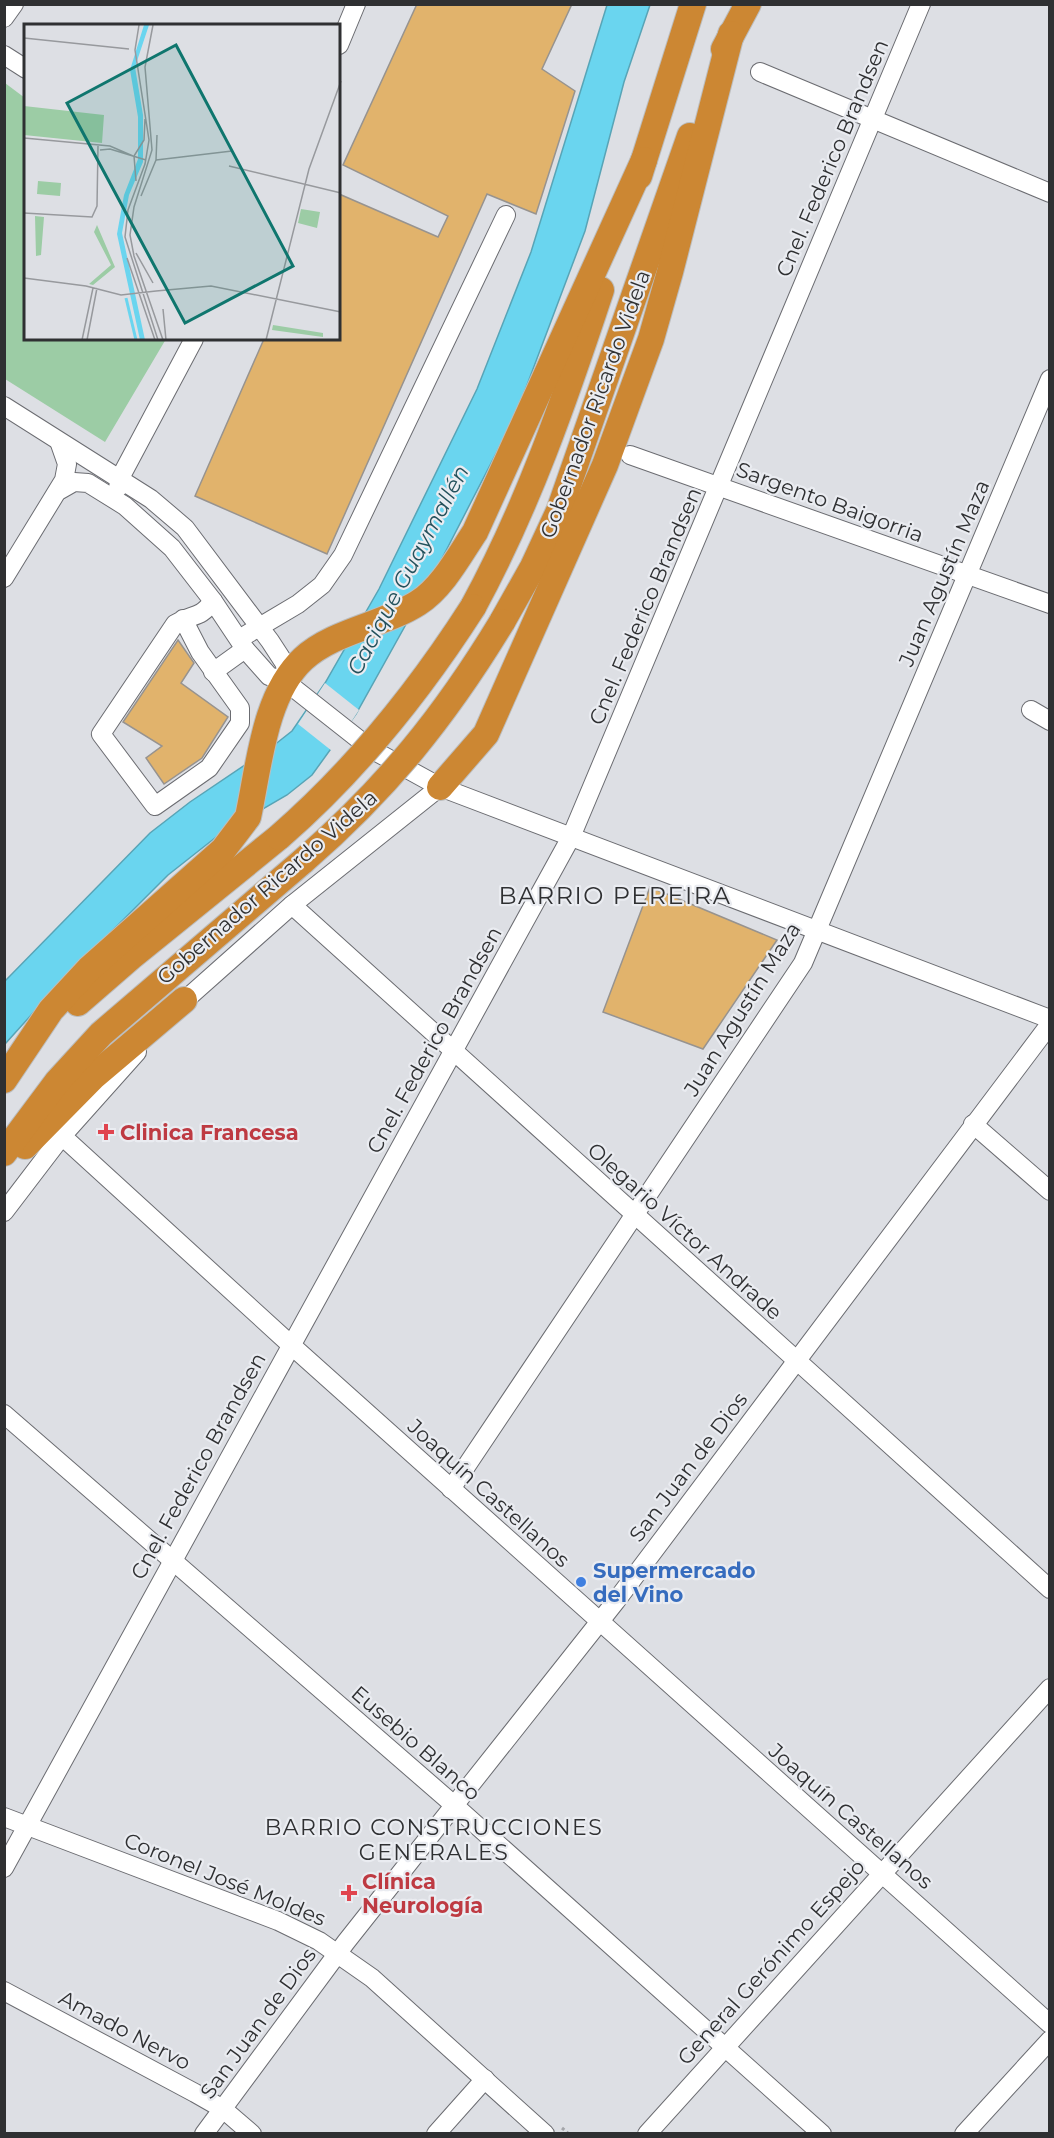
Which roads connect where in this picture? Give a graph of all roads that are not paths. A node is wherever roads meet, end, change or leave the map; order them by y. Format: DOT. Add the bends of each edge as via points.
graph roads {
  1 [pos="14,4"];
  2 [pos="356,4"];
  3 [pos="693,4"];
  4 [pos="748,4"];
  5 [pos="921,4"];
  6 [pos="4,18"];
  7 [pos="731,34"];
  8 [pos="340,43"];
  9 [pos="4,55"];
  10 [pos="24,68"];
  11 [pos="760,72"];
  12 [pos="872,120"];
  13 [pos="644,160"];
  14 [pos="1050,193"];
  15 [pos="506,215"];
  16 [pos="193,340"];
  17 [pos="1050,379"];
  18 [pos="4,406"];
  19 [pos="60,444"];
  20 [pos="630,455"];
  21 [pos="120,478"];
  22 [pos="719,487"];
  23 [pos="60,490"];
  24 [pos="125,506"];
  25 [pos="967,574"];
  26 [pos="4,578"];
  27 [pos="213,601"];
  28 [pos="1050,604"];
  29 [pos="183,619"];
  30 [pos="259,627"];
  31 [pos="242,644"];
  32 [pos="213,672"];
  33 [pos="286,682"];
  34 [pos="1031,710"];
  35 [pos="1050,721"];
  36 [pos="440,787"];
  37 [pos="571,837"];
  38 [pos="292,905"];
  39 [pos="818,932"];
  40 [pos="184,1000"];
  41 [pos="1050,1022"];
  42 [pos="452,1051"];
  43 [pos="4,1081"];
  44 [pos="973,1124"];
  45 [pos="62,1136"];
  46 [pos="4,1153"];
  47 [pos="4,1168"];
  48 [pos="1050,1191"];
  49 [pos="4,1212"];
  50 [pos="634,1216"];
  51 [pos="291,1345"];
  52 [pos="796,1361"];
  53 [pos="4,1414"];
  54 [pos="451,1489"];
  55 [pos="171,1561"];
  56 [pos="1050,1589"];
  57 [pos="598,1622"];
  58 [pos="1050,1688"];
  59 [pos="454,1805"];
  60 [pos="4,1817"];
  61 [pos="27,1825"];
  62 [pos="4,1868"];
  63 [pos="881,1873"];
  64 [pos="338,1953"];
  65 [pos="4,1991"];
  66 [pos="1050,2024"];
  67 [pos="1050,2040"];
  68 [pos="725,2045"];
  69 [pos="485,2079"];
  70 [pos="223,2109"];
  71 [pos="204,2133"];
  72 [pos="252,2133"];
  73 [pos="436,2133"];
  74 [pos="545,2133"];
  75 [pos="647,2133"];
  76 [pos="822,2133"];
  77 [pos="964,2133"];
  1 -- 6 [label="street"];
  2 -- 8 [label="street"];
  3 -- 13 [label="highway, Gobernador Ricardo Videla"];
  4 -- 7 [label="highway, Gobernador Ricardo Videla"];
  5 -- 12 [label="street, Cnel. Federico Brandsen"];
  7 -- 36 [label="highway" via="651,339 604,465 486,734"];
  7 -- 46 [label="highway, Gobernador Ricardo Videla, bridge" via="709,81 560,511 502,622 454,698 361,809 101,1034 57,1082"];
  9 -- 10 [label="street"];
  11 -- 12 [label="street"];
  12 -- 14 [label="street"];
  12 -- 22 [label="street, Cnel. Federico Brandsen"];
  13 -- 33 [label="highway" via="475,532 444,577 418,603 310,653"];
  13 -- 43 [label="highway, Gobernador Ricardo Videla, bridge" via="546,450 518,518 473,607 435,665 343,778 279,837 96,986"];
  15 -- 30 [label="street" via="343,555 322,585"];
  16 -- 21 [label="street"];
  17 -- 25 [label="street, Juan Agustín Maza"];
  18 -- 19 [label="street"];
  19 -- 21 [label="street"];
  19 -- 23 [label="street" via="67,464"];
  20 -- 22 [label="street, Sargento Baigorria"];
  21 -- 24 [label="street" via="118,492"];
  21 -- 30 [label="street" via="185,528"];
  22 -- 25 [label="street, Sargento Baigorria"];
  22 -- 37 [label="street, Cnel. Federico Brandsen"];
  23 -- 24 [label="street" via="74,482 88,483"];
  23 -- 26 [label="street"];
  24 -- 27 [label="street" via="172,548"];
  25 -- 28 [label="street, Sargento Baigorria"];
  25 -- 39 [label="street, Juan Agustín Maza"];
  27 -- 29 [label="street" via="203,614"];
  27 -- 31 [label="street"];
  29 -- 32 [label="street"];
  29 -- 32 [label="street" via="152,655 101,734 155,806 209,768 240,723 240,708"];
  30 -- 31 [label="street"];
  30 -- 33 [label="street" via="285,664"];
  31 -- 32 [label="street"];
  31 -- 33 [label="street" via="269,676"];
  33 -- 36 [label="street" via="345,731"];
  33 -- 43 [label="highway" via="270,712 249,817 223,850 74,985 51,1010"];
  34 -- 35 [label="street"];
  36 -- 37 [label="street"];
  36 -- 38 [label="street"];
  37 -- 39 [label="street"];
  37 -- 42 [label="street, Cnel. Federico Brandsen"];
  38 -- 40 [label="street"];
  38 -- 42 [label="street, Olegario Víctor Andrade"];
  39 -- 41 [label="street"];
  39 -- 50 [label="street, Juan Agustín Maza" via="803,963"];
  40 -- 45 [label="street"];
  40 -- 47 [label="highway" via="93,1077"];
  41 -- 44 [label="street, San Juan de Dios"];
  42 -- 50 [label="street, Olegario Víctor Andrade"];
  42 -- 51 [label="street, Cnel. Federico Brandsen"];
  44 -- 48 [label="street"];
  44 -- 52 [label="street, San Juan de Dios"];
  45 -- 49 [label="street"];
  45 -- 51 [label="street, Joaquín Castellanos"];
  50 -- 52 [label="street, Olegario Víctor Andrade"];
  50 -- 54 [label="street, Juan Agustín Maza"];
  51 -- 54 [label="street, Joaquín Castellanos"];
  51 -- 55 [label="street, Cnel. Federico Brandsen"];
  52 -- 56 [label="street, Olegario Víctor Andrade"];
  52 -- 57 [label="street, San Juan de Dios"];
  53 -- 55 [label="street, Eusebio Blanco"];
  54 -- 57 [label="street, Joaquín Castellanos"];
  55 -- 59 [label="street, Eusebio Blanco"];
  55 -- 61 [label="street, Cnel. Federico Brandsen"];
  57 -- 59 [label="street, San Juan de Dios"];
  57 -- 63 [label="street, Joaquín Castellanos"];
  58 -- 63 [label="street, General Gerónimo Espejo"];
  59 -- 64 [label="street, San Juan de Dios"];
  59 -- 68 [label="street, Eusebio Blanco"];
  60 -- 61 [label="street, Coronel José Moldes"];
  61 -- 62 [label="street, Cnel. Federico Brandsen"];
  61 -- 64 [label="street, Coronel José Moldes" via="278,1921"];
  63 -- 66 [label="street, Joaquín Castellanos"];
  63 -- 68 [label="street, General Gerónimo Espejo"];
  64 -- 69 [label="street, Coronel José Moldes" via="372,1978"];
  64 -- 70 [label="street, San Juan de Dios"];
  65 -- 70 [label="street, Amado Nervo"];
  67 -- 77 [label="street"];
  68 -- 75 [label="street, General Gerónimo Espejo"];
  68 -- 76 [label="street, Eusebio Blanco"];
  69 -- 73 [label="street"];
  69 -- 74 [label="street, Coronel José Moldes"];
  70 -- 71 [label="street, San Juan de Dios"];
  70 -- 72 [label="street, Amado Nervo"];
}
